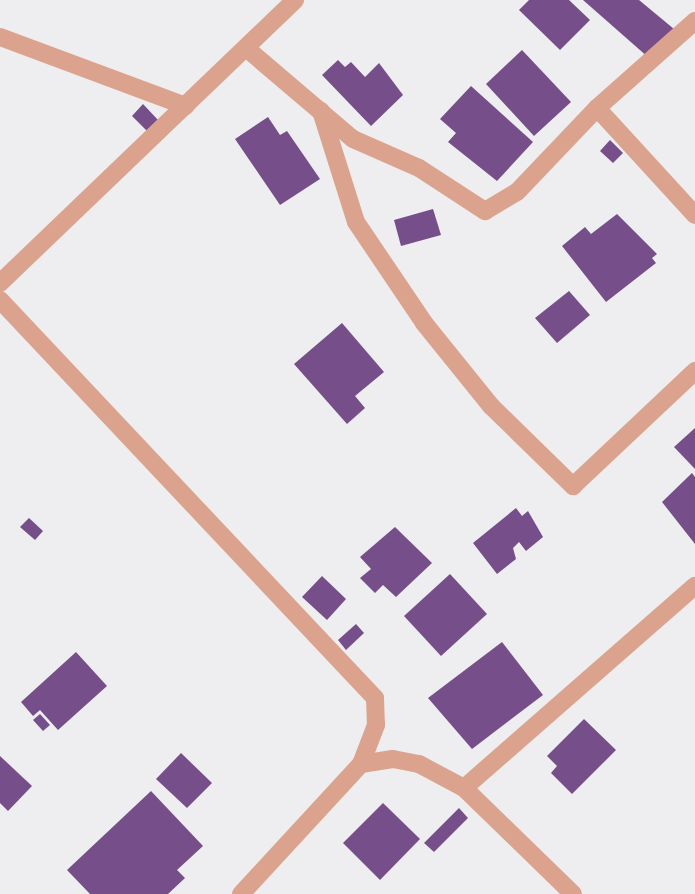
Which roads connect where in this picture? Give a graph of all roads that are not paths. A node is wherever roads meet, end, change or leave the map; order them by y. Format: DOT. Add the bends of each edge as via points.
graph roads {
  1 [pos="295,0"];
  2 [pos="695,21"];
  3 [pos="0,37"];
  4 [pos="246,48"];
  5 [pos="186,106"];
  6 [pos="597,108"];
  7 [pos="321,111"];
  8 [pos="695,215"];
  9 [pos="0,283"];
  10 [pos="0,300"];
  11 [pos="695,371"];
  12 [pos="694,588"];
  13 [pos="361,764"];
  14 [pos="464,788"];
  15 [pos="241,894"];
  16 [pos="573,894"];
  1 -- 4 [label="street"];
  2 -- 6 [label="street"];
  3 -- 5 [label="street"];
  4 -- 5 [label="street"];
  4 -- 7 [label="street"];
  5 -- 9 [label="street"];
  6 -- 7 [label="street" via="517,192 485,211 419,168 352,139"];
  6 -- 8 [label="street"];
  7 -- 11 [label="street" via="356,222 424,323 491,405 573,486"];
  10 -- 13 [label="street" via="375,698 376,725"];
  12 -- 14 [label="street"];
  13 -- 14 [label="street" via="393,759 419,764"];
  13 -- 15 [label="street"];
  14 -- 16 [label="street"];
}
